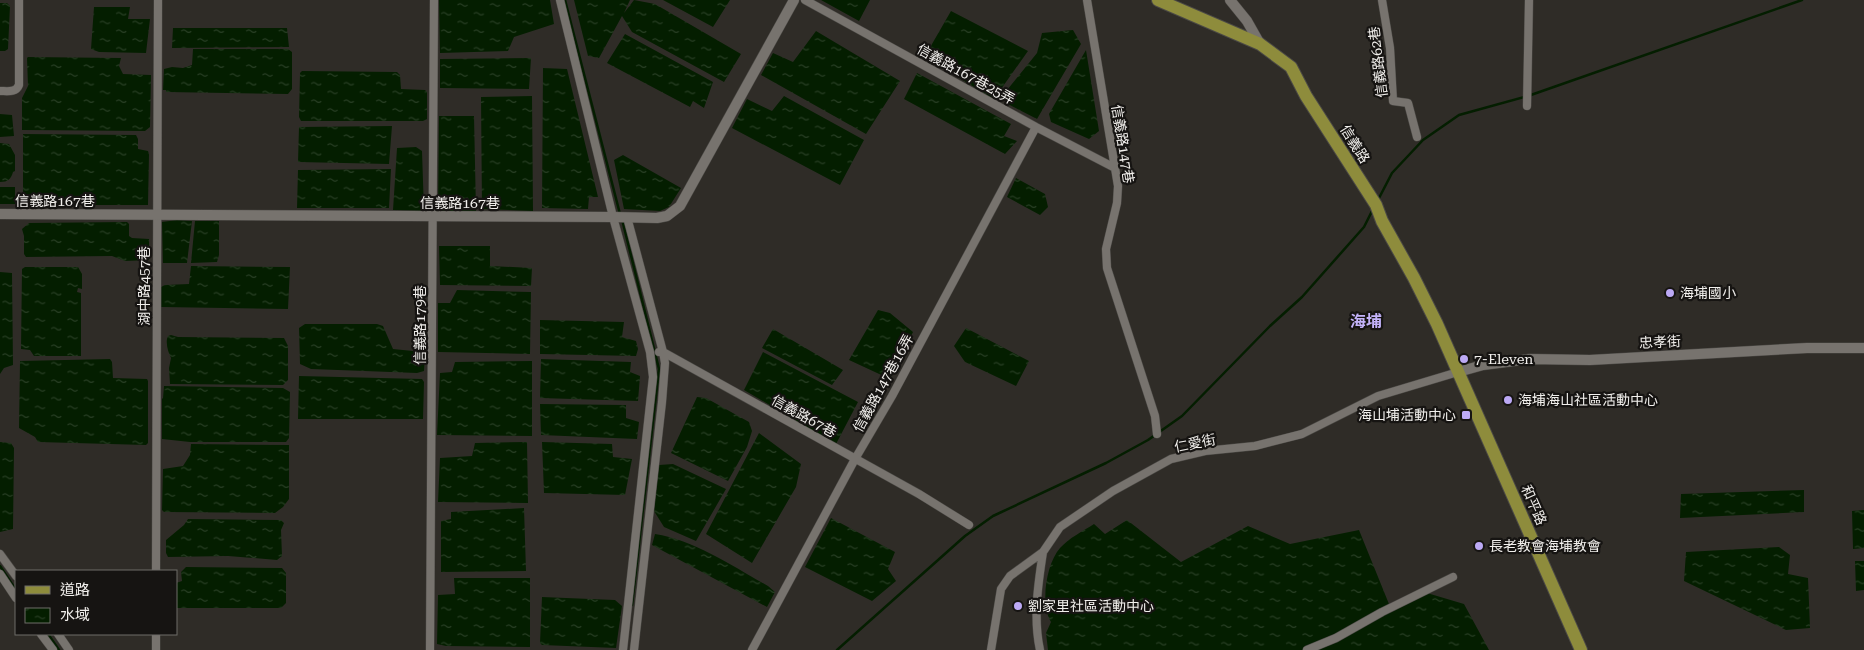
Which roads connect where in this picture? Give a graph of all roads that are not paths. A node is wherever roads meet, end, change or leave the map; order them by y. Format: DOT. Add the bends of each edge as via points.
graph roads {
  1 [pos="19,0"];
  2 [pos="158,0"];
  3 [pos="434,0"];
  4 [pos="560,0"];
  5 [pos="794,0"];
  6 [pos="805,0"];
  7 [pos="1087,0"];
  8 [pos="1158,0"];
  9 [pos="1230,0"];
  10 [pos="1382,0"];
  11 [pos="1528,0"];
  12 [pos="1260,44"];
  13 [pos="0,91"];
  14 [pos="1527,104"];
  15 [pos="1036,127"];
  16 [pos="1417,137"];
  17 [pos="1115,168"];
  18 [pos="0,214"];
  19 [pos="157,215"];
  20 [pos="433,217"];
  21 [pos="620,217"];
  22 [pos="1864,348"];
  23 [pos="650,352"];
  24 [pos="663,352"];
  25 [pos="1458,372"];
  26 [pos="1157,434"];
  27 [pos="855,459"];
  28 [pos="969,525"];
  29 [pos="1043,552"];
  30 [pos="0,554"];
  31 [pos="156,570"];
  32 [pos="0,574"];
  33 [pos="15,575"];
  34 [pos="1452,577"];
  35 [pos="15,596"];
  36 [pos="42,635"];
  37 [pos="59,635"];
  38 [pos="156,635"];
  39 [pos="52,650"];
  40 [pos="69,650"];
  41 [pos="156,650"];
  42 [pos="430,650"];
  43 [pos="623,650"];
  44 [pos="634,650"];
  45 [pos="752,650"];
  46 [pos="991,650"];
  47 [pos="1040,650"];
  48 [pos="1307,650"];
  49 [pos="1581,650"];
  1 -- 13 [label="street" via="19,85 13,91"];
  2 -- 19 [label="street, 湖中路457巷"];
  3 -- 20 [label="street, 信義路179巷"];
  4 -- 21 [label="street"];
  5 -- 21 [label="street, 信義路167巷" via="680,206 667,216 657,218"];
  6 -- 15 [label="street, 信義路167巷25弄"];
  7 -- 17 [label="street, 信義路147巷"];
  8 -- 12 [label="main road, 信義路"];
  9 -- 12 [label="street"];
  10 -- 16 [label="street, 信義路62巷" via="1390,48 1393,98 1395,103 1408,103"];
  11 -- 14 [label="street"];
  12 -- 25 [label="main road, 信義路" via="1291,67 1374,202"];
  15 -- 17 [label="street, 信義路167巷25弄"];
  15 -- 27 [label="street, 信義路147巷16弄"];
  17 -- 26 [label="street, 信義路147巷" via="1118,203 1106,248 1107,268 1155,416"];
  18 -- 19 [label="street, 信義路167巷"];
  19 -- 20 [label="street, 信義路167巷"];
  19 -- 31 [label="street, 湖中路457巷"];
  20 -- 21 [label="street, 信義路167巷"];
  20 -- 42 [label="street, 信義路179巷"];
  21 -- 23 [label="street"];
  21 -- 24 [label="street"];
  22 -- 25 [label="street, 忠孝街" via="1590,360 1530,359"];
  23 -- 24 [label="street, 信義路67巷"];
  23 -- 43 [label="street" via="653,377"];
  24 -- 27 [label="street, 信義路67巷"];
  24 -- 44 [label="street" via="662,402"];
  25 -- 29 [label="street, 仁愛街" via="1378,396 1302,434 1256,446 1205,451 1171,459 1113,491 1060,527"];
  25 -- 49 [label="main road, 和平路"];
  27 -- 28 [label="street, 信義路67巷"];
  27 -- 45 [label="street, 信義路147巷16弄"];
  29 -- 46 [label="street, 仁愛街" via="1010,576 1001,589"];
  29 -- 47 [label="street" via="1038,587"];
  30 -- 33 [label="street"];
  32 -- 35 [label="street"];
  34 -- 48 [label="street"];
  36 -- 39 [label="street"];
  37 -- 40 [label="street"];
  38 -- 41 [label="street"];
}
